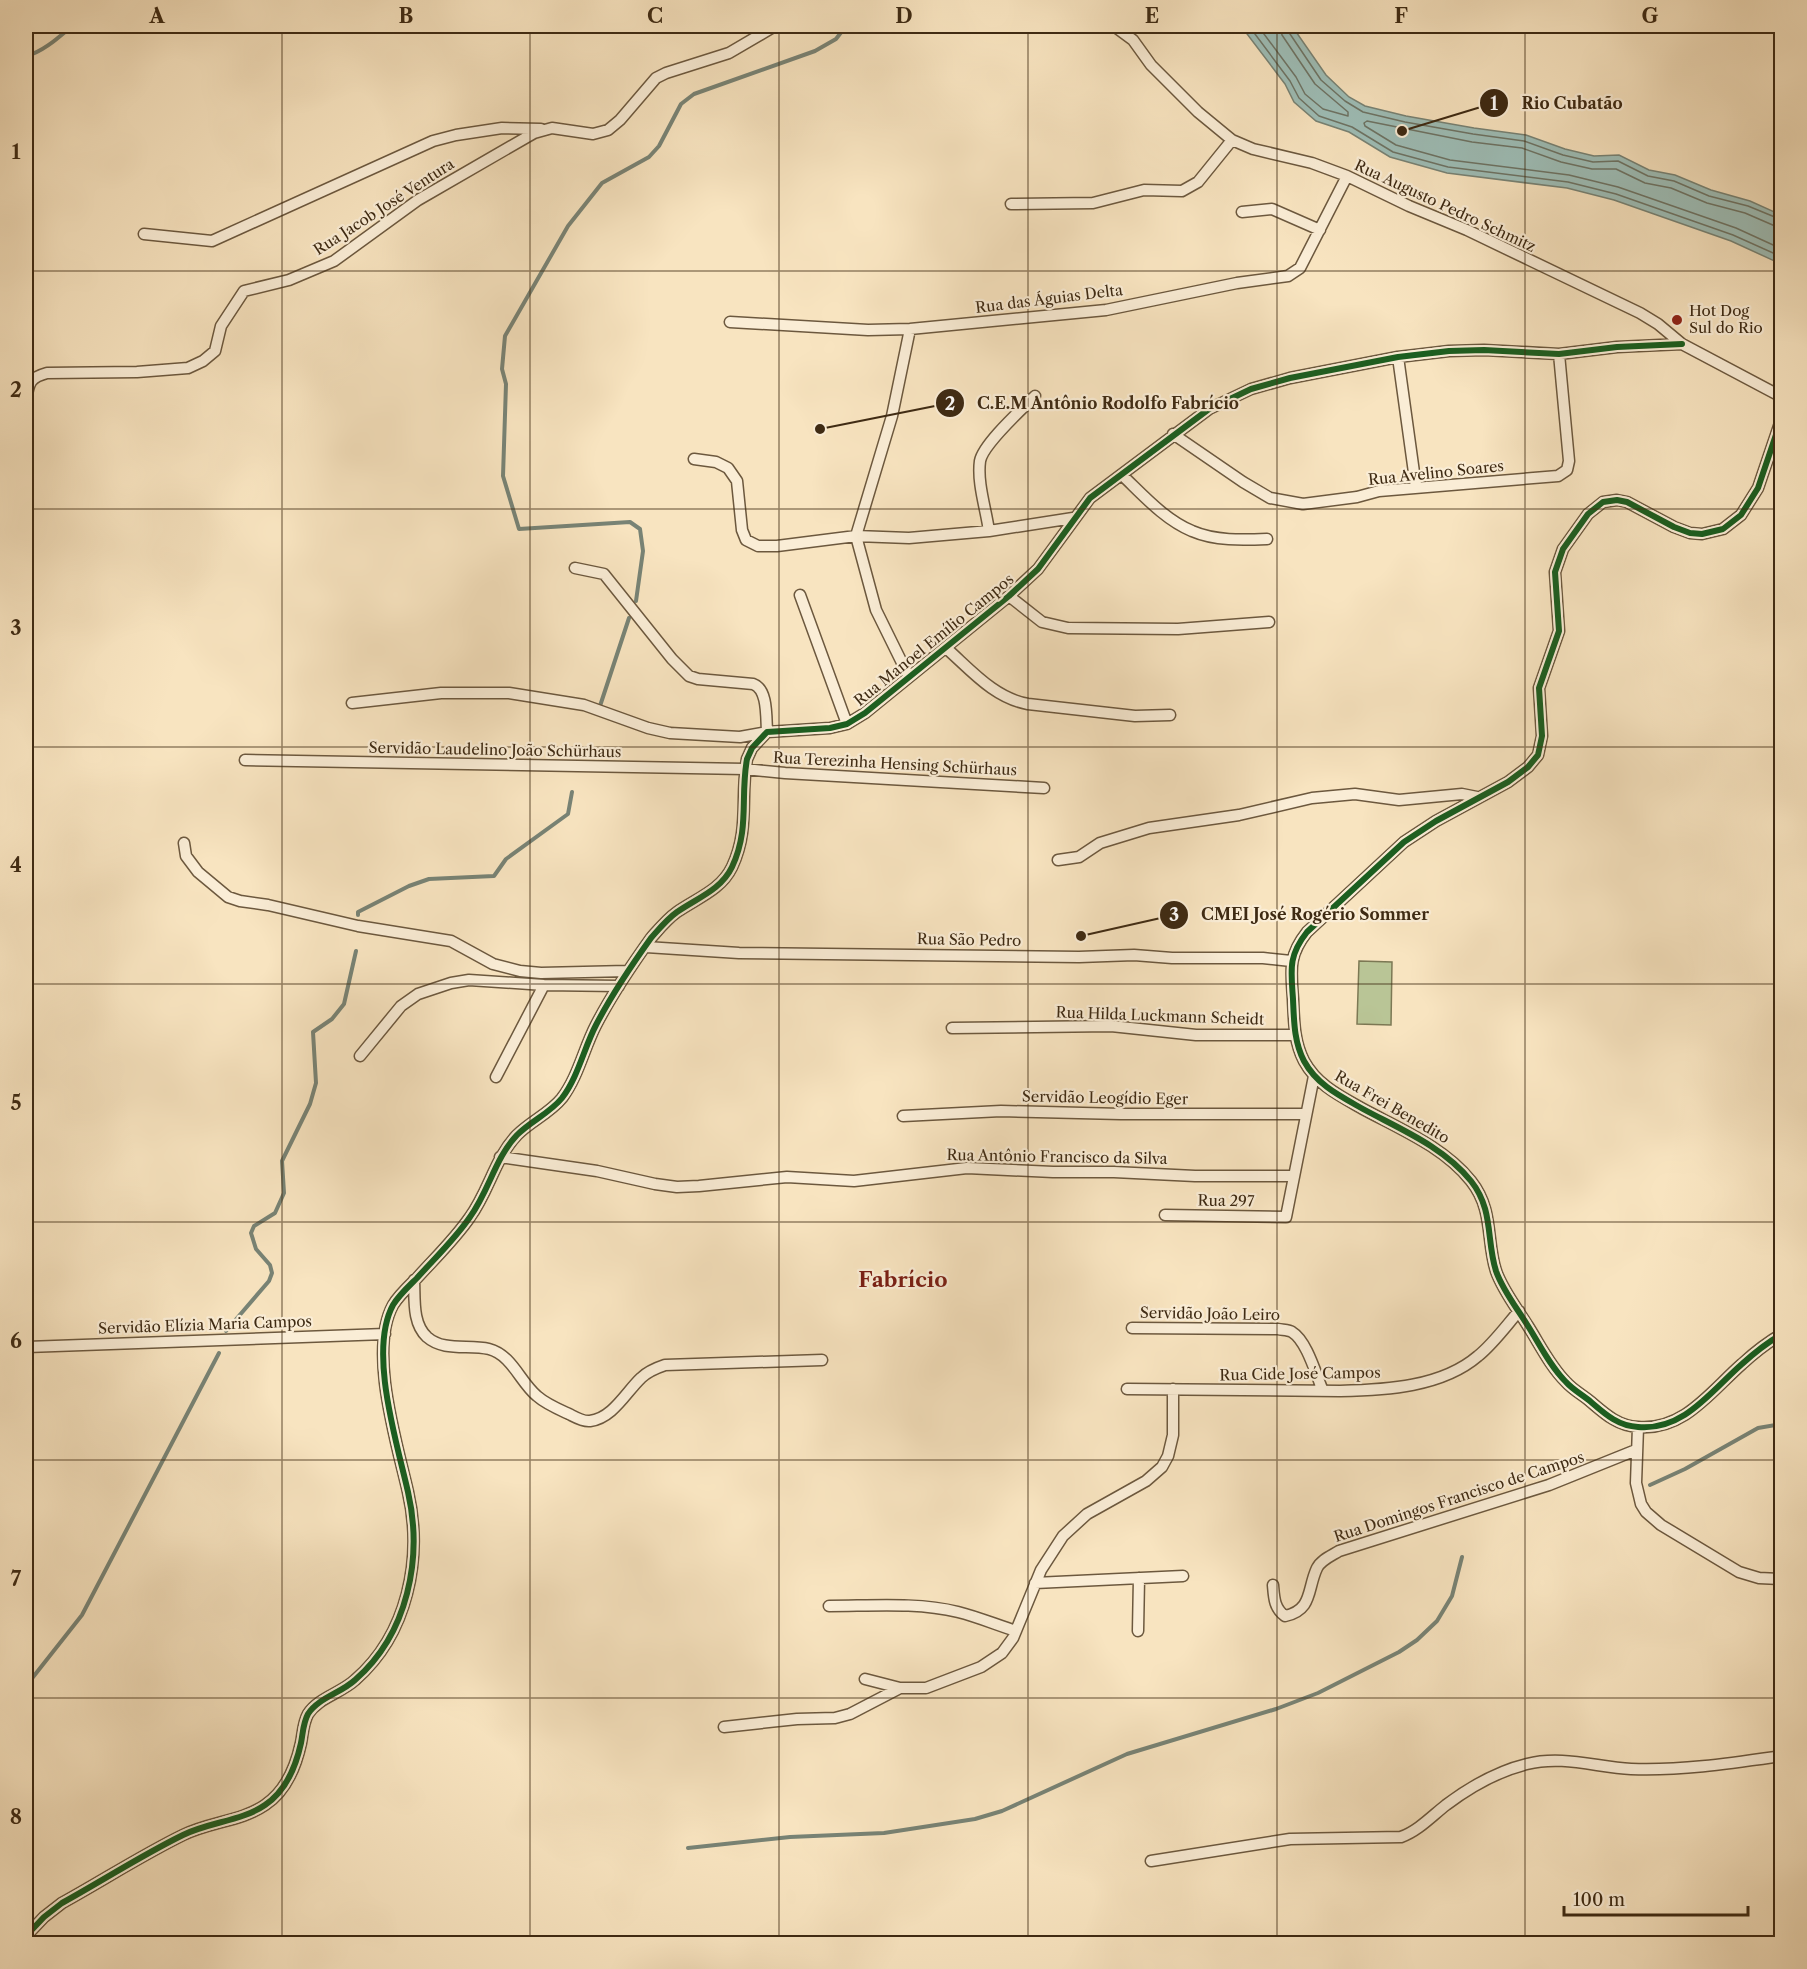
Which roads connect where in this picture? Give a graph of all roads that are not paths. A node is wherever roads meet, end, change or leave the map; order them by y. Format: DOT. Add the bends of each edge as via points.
graph roads {
  1 [pos="775,26"];
  2 [pos="1114,26"];
  3 [pos="544,129"];
  4 [pos="1232,140"];
  5 [pos="1347,176"];
  6 [pos="1011,204"];
  7 [pos="1242,212"];
  8 [pos="1320,230"];
  9 [pos="144,234"];
  10 [pos="730,322"];
  11 [pos="909,329"];
  12 [pos="1682,344"];
  13 [pos="1560,354"];
  14 [pos="1398,357"];
  15 [pos="1035,396"];
  16 [pos="1782,397"];
  17 [pos="26,400"];
  18 [pos="1782,417"];
  19 [pos="1173,434"];
  20 [pos="694,459"];
  21 [pos="1122,475"];
  22 [pos="1416,487"];
  23 [pos="1073,518"];
  24 [pos="989,531"];
  25 [pos="856,536"];
  26 [pos="1267,539"];
  27 [pos="575,568"];
  28 [pos="800,594"];
  29 [pos="1009,596"];
  30 [pos="1269,622"];
  31 [pos="946,648"];
  32 [pos="909,677"];
  33 [pos="352,703"];
  34 [pos="1170,715"];
  35 [pos="847,724"];
  36 [pos="767,732"];
  37 [pos="245,760"];
  38 [pos="745,769"];
  39 [pos="1044,788"];
  40 [pos="1477,797"];
  41 [pos="184,843"];
  42 [pos="1058,860"];
  43 [pos="645,947"];
  44 [pos="1291,961"];
  45 [pos="627,971"];
  46 [pos="544,986"];
  47 [pos="619,986"];
  48 [pos="952,1028"];
  49 [pos="1295,1035"];
  50 [pos="360,1056"];
  51 [pos="1314,1076"];
  52 [pos="496,1077"];
  53 [pos="1306,1114"];
  54 [pos="903,1116"];
  55 [pos="500,1157"];
  56 [pos="1294,1176"];
  57 [pos="1165,1215"];
  58 [pos="414,1280"];
  59 [pos="1519,1311"];
  60 [pos="1132,1328"];
  61 [pos="384,1334"];
  62 [pos="1782,1334"];
  63 [pos="27,1347"];
  64 [pos="822,1360"];
  65 [pos="1127,1389"];
  66 [pos="1173,1389"];
  67 [pos="1323,1391"];
  68 [pos="1638,1427"];
  69 [pos="1636,1450"];
  70 [pos="1183,1576"];
  71 [pos="1139,1578"];
  72 [pos="1782,1579"];
  73 [pos="1035,1583"];
  74 [pos="1273,1585"];
  75 [pos="829,1606"];
  76 [pos="1016,1631"];
  77 [pos="1138,1631"];
  78 [pos="865,1679"];
  79 [pos="900,1688"];
  80 [pos="724,1727"];
  81 [pos="1782,1756"];
  82 [pos="1151,1861"];
  83 [pos="26,1936"];
  1 -- 3 [label="street, Rua Jacob José Ventura" via="729,53 656,78 608,130 593,134"];
  2 -- 4 [label="street, Rua Augusto Pedro Schmitz" via="1133,40 1198,112"];
  3 -- 9 [label="street" via="502,128 433,141 212,241"];
  3 -- 17 [label="street, Rua Jacob José Ventura" via="426,195 334,261 289,280 244,291 221,326 215,351 203,361 188,368 137,372 47,373 29,383"];
  4 -- 5 [label="street, Rua Augusto Pedro Schmitz"];
  4 -- 6 [label="street" via="1198,182 1182,191 1144,190 1093,203"];
  5 -- 8 [label="street, Rua das Águias Delta"];
  5 -- 12 [label="street, Rua Augusto Pedro Schmitz" via="1640,314"];
  7 -- 8 [label="street" via="1272,209"];
  8 -- 11 [label="street, Rua das Águias Delta" via="1300,268 1288,276 1106,310"];
  10 -- 11 [label="street, Rua das Águias Delta"];
  11 -- 25 [label="street" via="898,394"];
  12 -- 13 [label="street, Rua Manoel Emílio Campos"];
  12 -- 16 [label="street, Rua Augusto Pedro Schmitz"];
  13 -- 14 [label="street, Rua Manoel Emílio Campos" via="1467,350"];
  13 -- 22 [label="street, Rua Avelino Soares" via="1569,461 1564,473"];
  14 -- 19 [label="street, Rua Manoel Emílio Campos" via="1269,383 1223,401"];
  14 -- 22 [label="street"];
  15 -- 24 [label="street" via="992,440 980,459"];
  18 -- 40 [label="street" via="1758,488 1741,515 1723,530 1690,533 1617,500 1603,502 1588,514 1563,549 1555,572 1559,631 1539,688 1542,736 1538,755 1508,782"];
  19 -- 21 [label="street, Rua Manoel Emílio Campos"];
  19 -- 22 [label="street, Rua Avelino Soares" via="1263,495 1290,503"];
  20 -- 25 [label="street" via="728,468 737,481 742,530 746,540 758,546"];
  21 -- 23 [label="street, Rua Manoel Emílio Campos" via="1090,498"];
  21 -- 26 [label="street" via="1190,531 1223,538"];
  23 -- 24 [label="street"];
  23 -- 29 [label="street, Rua Manoel Emílio Campos" via="1038,569"];
  24 -- 25 [label="street" via="909,538"];
  25 -- 32 [label="street" via="876,610"];
  27 -- 36 [label="street" via="604,574 689,676 759,686"];
  28 -- 35 [label="street"];
  29 -- 30 [label="street" via="1042,622 1068,628 1178,629"];
  29 -- 31 [label="street, Rua Manoel Emílio Campos"];
  31 -- 32 [label="street, Rua Manoel Emílio Campos"];
  31 -- 34 [label="street" via="997,694 1012,701 1135,716"];
  32 -- 35 [label="street, Rua Manoel Emílio Campos"];
  33 -- 36 [label="street, Rua Manoel Emílio Campos" via="441,693 509,693 584,705 670,733 740,737"];
  35 -- 36 [label="street, Rua Manoel Emílio Campos"];
  36 -- 38 [label="street" via="750,750"];
  37 -- 38 [label="street, Servidão Laudelino João Schürhaus"];
  38 -- 39 [label="street, Rua Terezinha Hensing Schürhaus"];
  38 -- 43 [label="street" via="744,830 731,870 714,890 670,918"];
  40 -- 42 [label="street" via="1462,794 1399,800 1355,794 1312,798 1239,815 1149,828"];
  40 -- 44 [label="street" via="1404,842 1307,932"];
  41 -- 45 [label="street" via="190,864 228,897 240,901 358,927 451,941 493,964 520,971"];
  43 -- 44 [label="street, Rua São Pedro" via="739,953 1134,955"];
  43 -- 45 [label="street"];
  44 -- 49 [label="street, Rua Frei Benedito"];
  45 -- 47 [label="street"];
  46 -- 47 [label="street"];
  46 -- 50 [label="street" via="469,980 418,994 401,1006"];
  46 -- 52 [label="street"];
  47 -- 55 [label="street" via="564,1095 518,1134"];
  48 -- 49 [label="street, Rua Hilda Luckmann Scheidt" via="1111,1026 1196,1035"];
  49 -- 51 [label="street, Rua Frei Benedito"];
  51 -- 53 [label="street"];
  51 -- 59 [label="street, Rua Frei Benedito" via="1332,1092 1442,1154 1465,1174 1483,1202 1500,1281"];
  53 -- 54 [label="street, Servidão Leogídio Eger" via="1001,1111"];
  53 -- 56 [label="street"];
  55 -- 56 [label="street, Rua Antônio Francisco da Silva" via="677,1187 787,1177 854,1180 967,1168"];
  55 -- 58 [label="street" via="470,1218"];
  56 -- 57 [label="street, Rua 297" via="1286,1217"];
  58 -- 61 [label="street" via="394,1304"];
  58 -- 64 [label="street" via="416,1315 428,1338 450,1346 489,1349 500,1354 536,1395 586,1422 610,1412 642,1376 665,1365"];
  59 -- 67 [label="street, Rua Cide José Campos" via="1484,1352 1448,1374 1386,1388"];
  59 -- 68 [label="street, Rua Frei Benedito" via="1566,1383 1614,1420"];
  60 -- 67 [label="street, Servidão João Leiro" via="1292,1331 1308,1353"];
  61 -- 63 [label="street, Servidão Elízia Maria Campos"];
  61 -- 83 [label="street" via="388,1402 414,1526 408,1587 387,1641 355,1681 310,1712 293,1769 270,1801 253,1811 184,1834 62,1903"];
  62 -- 68 [label="street, Rua Frei Benedito" via="1742,1364 1688,1414 1655,1427"];
  65 -- 66 [label="street, Rua Cide José Campos"];
  66 -- 67 [label="street, Rua Cide José Campos"];
  66 -- 73 [label="street" via="1173,1435 1162,1467 1146,1481 1078,1521 1057,1544"];
  68 -- 69 [label="street"];
  69 -- 72 [label="street" via="1637,1494 1654,1520 1738,1572"];
  69 -- 74 [label="street, Rua Domingos Francisco de Campos" via="1549,1485 1339,1551 1317,1567 1303,1608 1285,1616 1275,1604"];
  70 -- 71 [label="street"];
  71 -- 73 [label="street"];
  71 -- 77 [label="street"];
  73 -- 76 [label="street"];
  75 -- 76 [label="street" via="937,1609"];
  76 -- 79 [label="street" via="1002,1653 981,1667 933,1687"];
  78 -- 79 [label="street"];
  79 -- 80 [label="street" via="834,1718"];
  81 -- 82 [label="street" via="1640,1769 1574,1761 1536,1762 1478,1785 1401,1837 1290,1839"];
}
